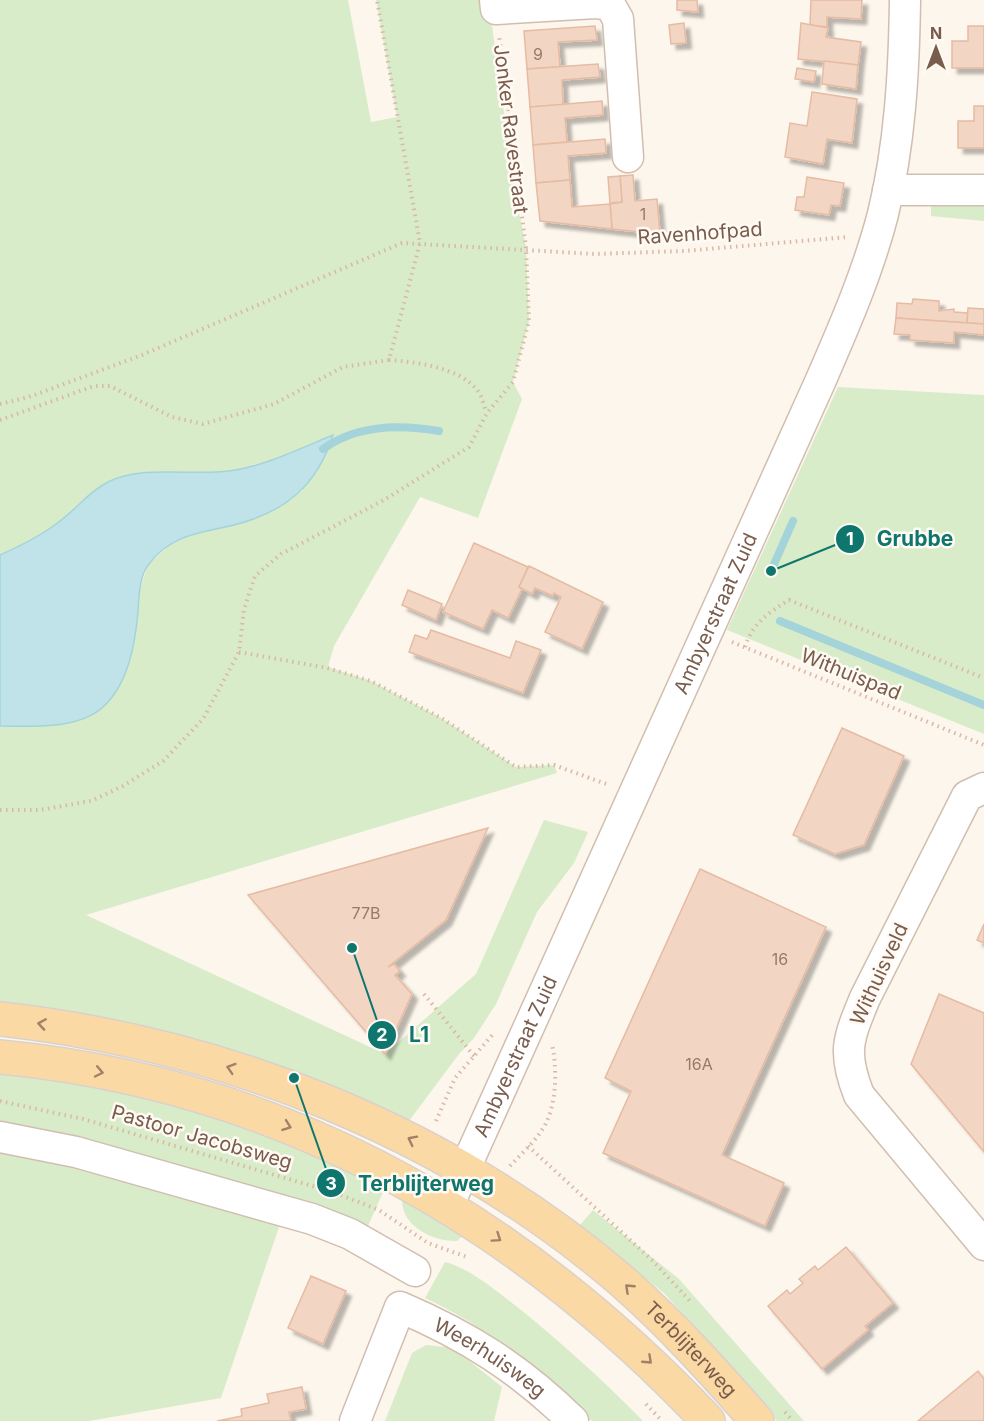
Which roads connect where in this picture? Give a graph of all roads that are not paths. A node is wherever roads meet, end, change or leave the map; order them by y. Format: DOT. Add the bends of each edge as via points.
graph roads {
  1 [pos="905,0"];
  2 [pos="495,5"];
  3 [pos="628,157"];
  4 [pos="888,190"];
  5 [pos="984,190"];
  6 [pos="984,788"];
  7 [pos="0,1019"];
  8 [pos="0,1058"];
  9 [pos="0,1137"];
  10 [pos="464,1168"];
  11 [pos="448,1206"];
  12 [pos="984,1245"];
  13 [pos="415,1271"];
  14 [pos="355,1421"];
  15 [pos="573,1421"];
  16 [pos="708,1421"];
  17 [pos="757,1421"];
  1 -- 4 [label="street, Ambyerstraat Zuid" via="901,108"];
  2 -- 3 [label="street" via="610,5 618,19"];
  4 -- 5 [label="street"];
  4 -- 10 [label="street, Ambyerstraat Zuid" via="876,238 846,322"];
  6 -- 12 [label="street, Withuisveld" via="967,796 865,998 851,1031 848,1066 860,1095"];
  10 -- 7 [label="main road, Terblijterweg, one-way" via="334,1105 194,1056 98,1033"];
  8 -- 11 [label="main road, Terblijterweg, one-way" via="81,1068 220,1103 310,1135"];
  9 -- 13 [label="street" via="76,1152 312,1219 350,1234"];
  10 -- 11 [label="street, Ambyerstraat Zuid"];
  17 -- 10 [label="main road, Terblijterweg, one-way" via="691,1347 621,1281 516,1200"];
  11 -- 16 [label="main road, Terblijterweg, one-way" via="597,1313"];
  14 -- 15 [label="street, Weerhuisweg" via="400,1307 476,1343 542,1391"];
}
